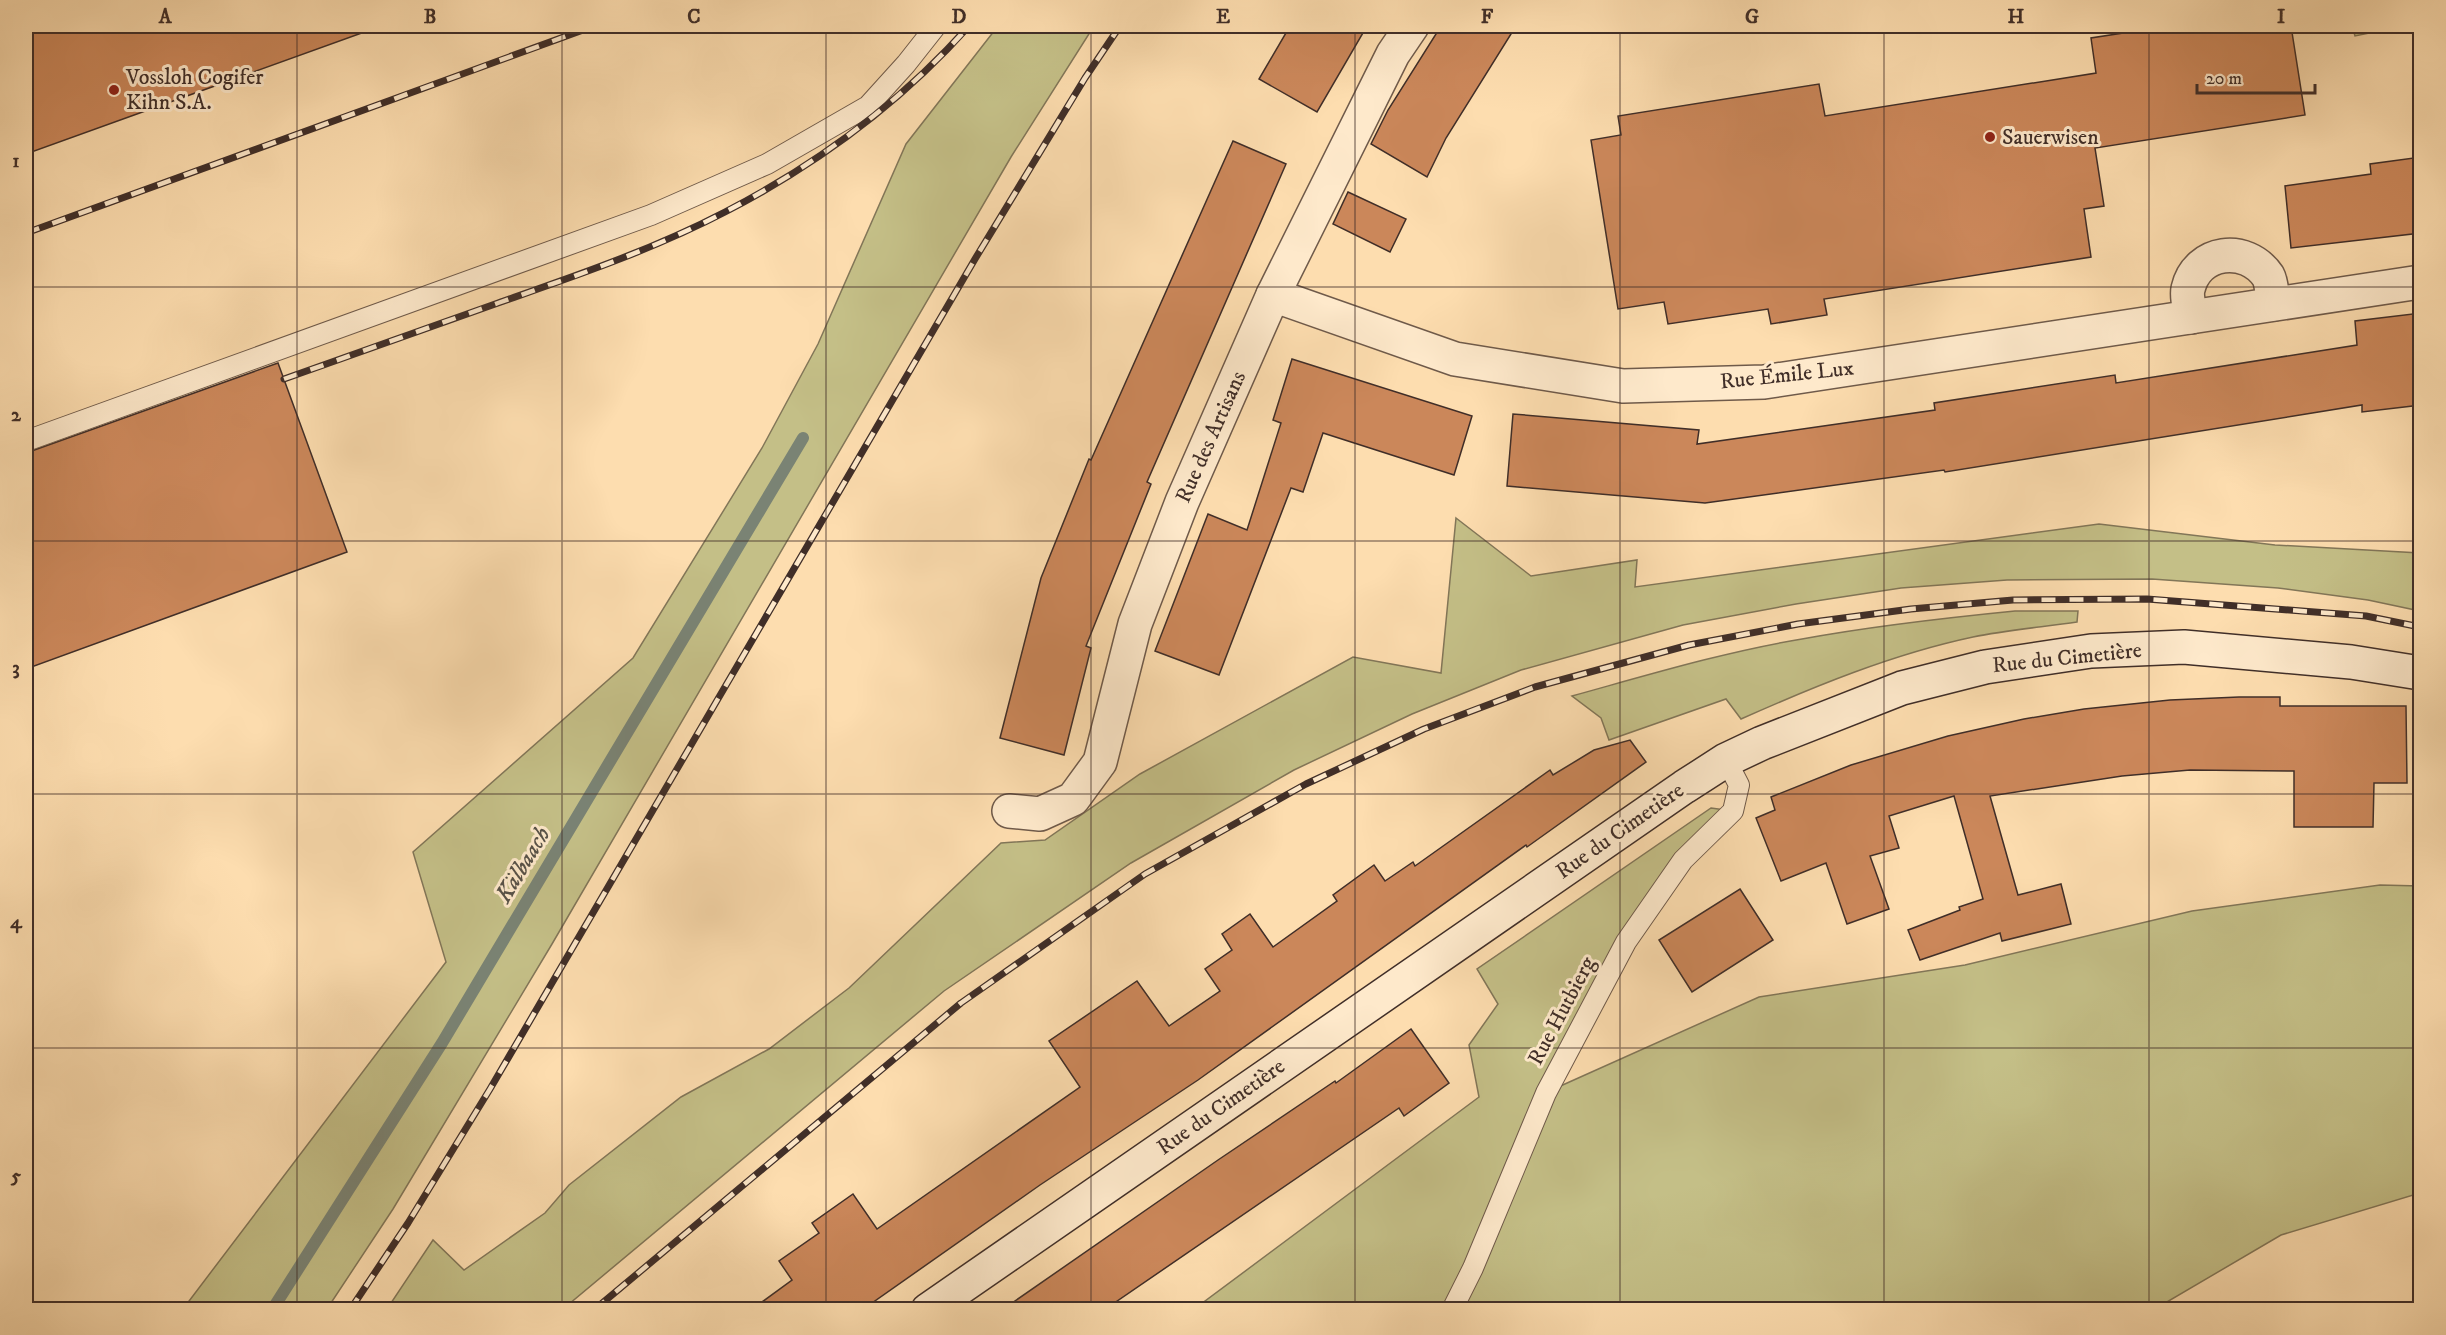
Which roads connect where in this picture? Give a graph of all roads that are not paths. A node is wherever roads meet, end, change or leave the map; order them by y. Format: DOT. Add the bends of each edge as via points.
graph roads {
  1 [pos="936,26"];
  2 [pos="1412,26"];
  3 [pos="2421,282"];
  4 [pos="1273,295"];
  5 [pos="2273,304"];
  6 [pos="2178,319"];
  7 [pos="26,441"];
  8 [pos="2421,673"];
  9 [pos="1726,760"];
  10 [pos="1010,811"];
  11 [pos="928,1310"];
  12 [pos="1452,1310"];
  1 -- 7 [label="lane" via="868,106 767,164 651,215"];
  2 -- 4 [label="street, Rue des Artisans" via="1393,54"];
  3 -- 5 [label="street, Rue Émile Lux"];
  4 -- 6 [label="street, Rue Émile Lux" via="1455,359 1623,386 1764,382"];
  4 -- 10 [label="street, Rue des Artisans" via="1182,502 1135,624 1100,762 1073,799 1040,814"];
  5 -- 6 [label="street, Rue Émile Lux"];
  5 -- 6 [label="street" via="2269,278 2249,259 2223,254 2199,266"];
  8 -- 9 [label="street, Rue du Cimetière" via="2351,662 2184,647 2091,651 1985,667 1902,688 1762,742"];
  9 -- 11 [label="street, Rue du Cimetière"];
  9 -- 12 [label="lane, Rue Hutbierg" via="1739,784 1733,811 1683,860 1626,942 1546,1093"];
}
